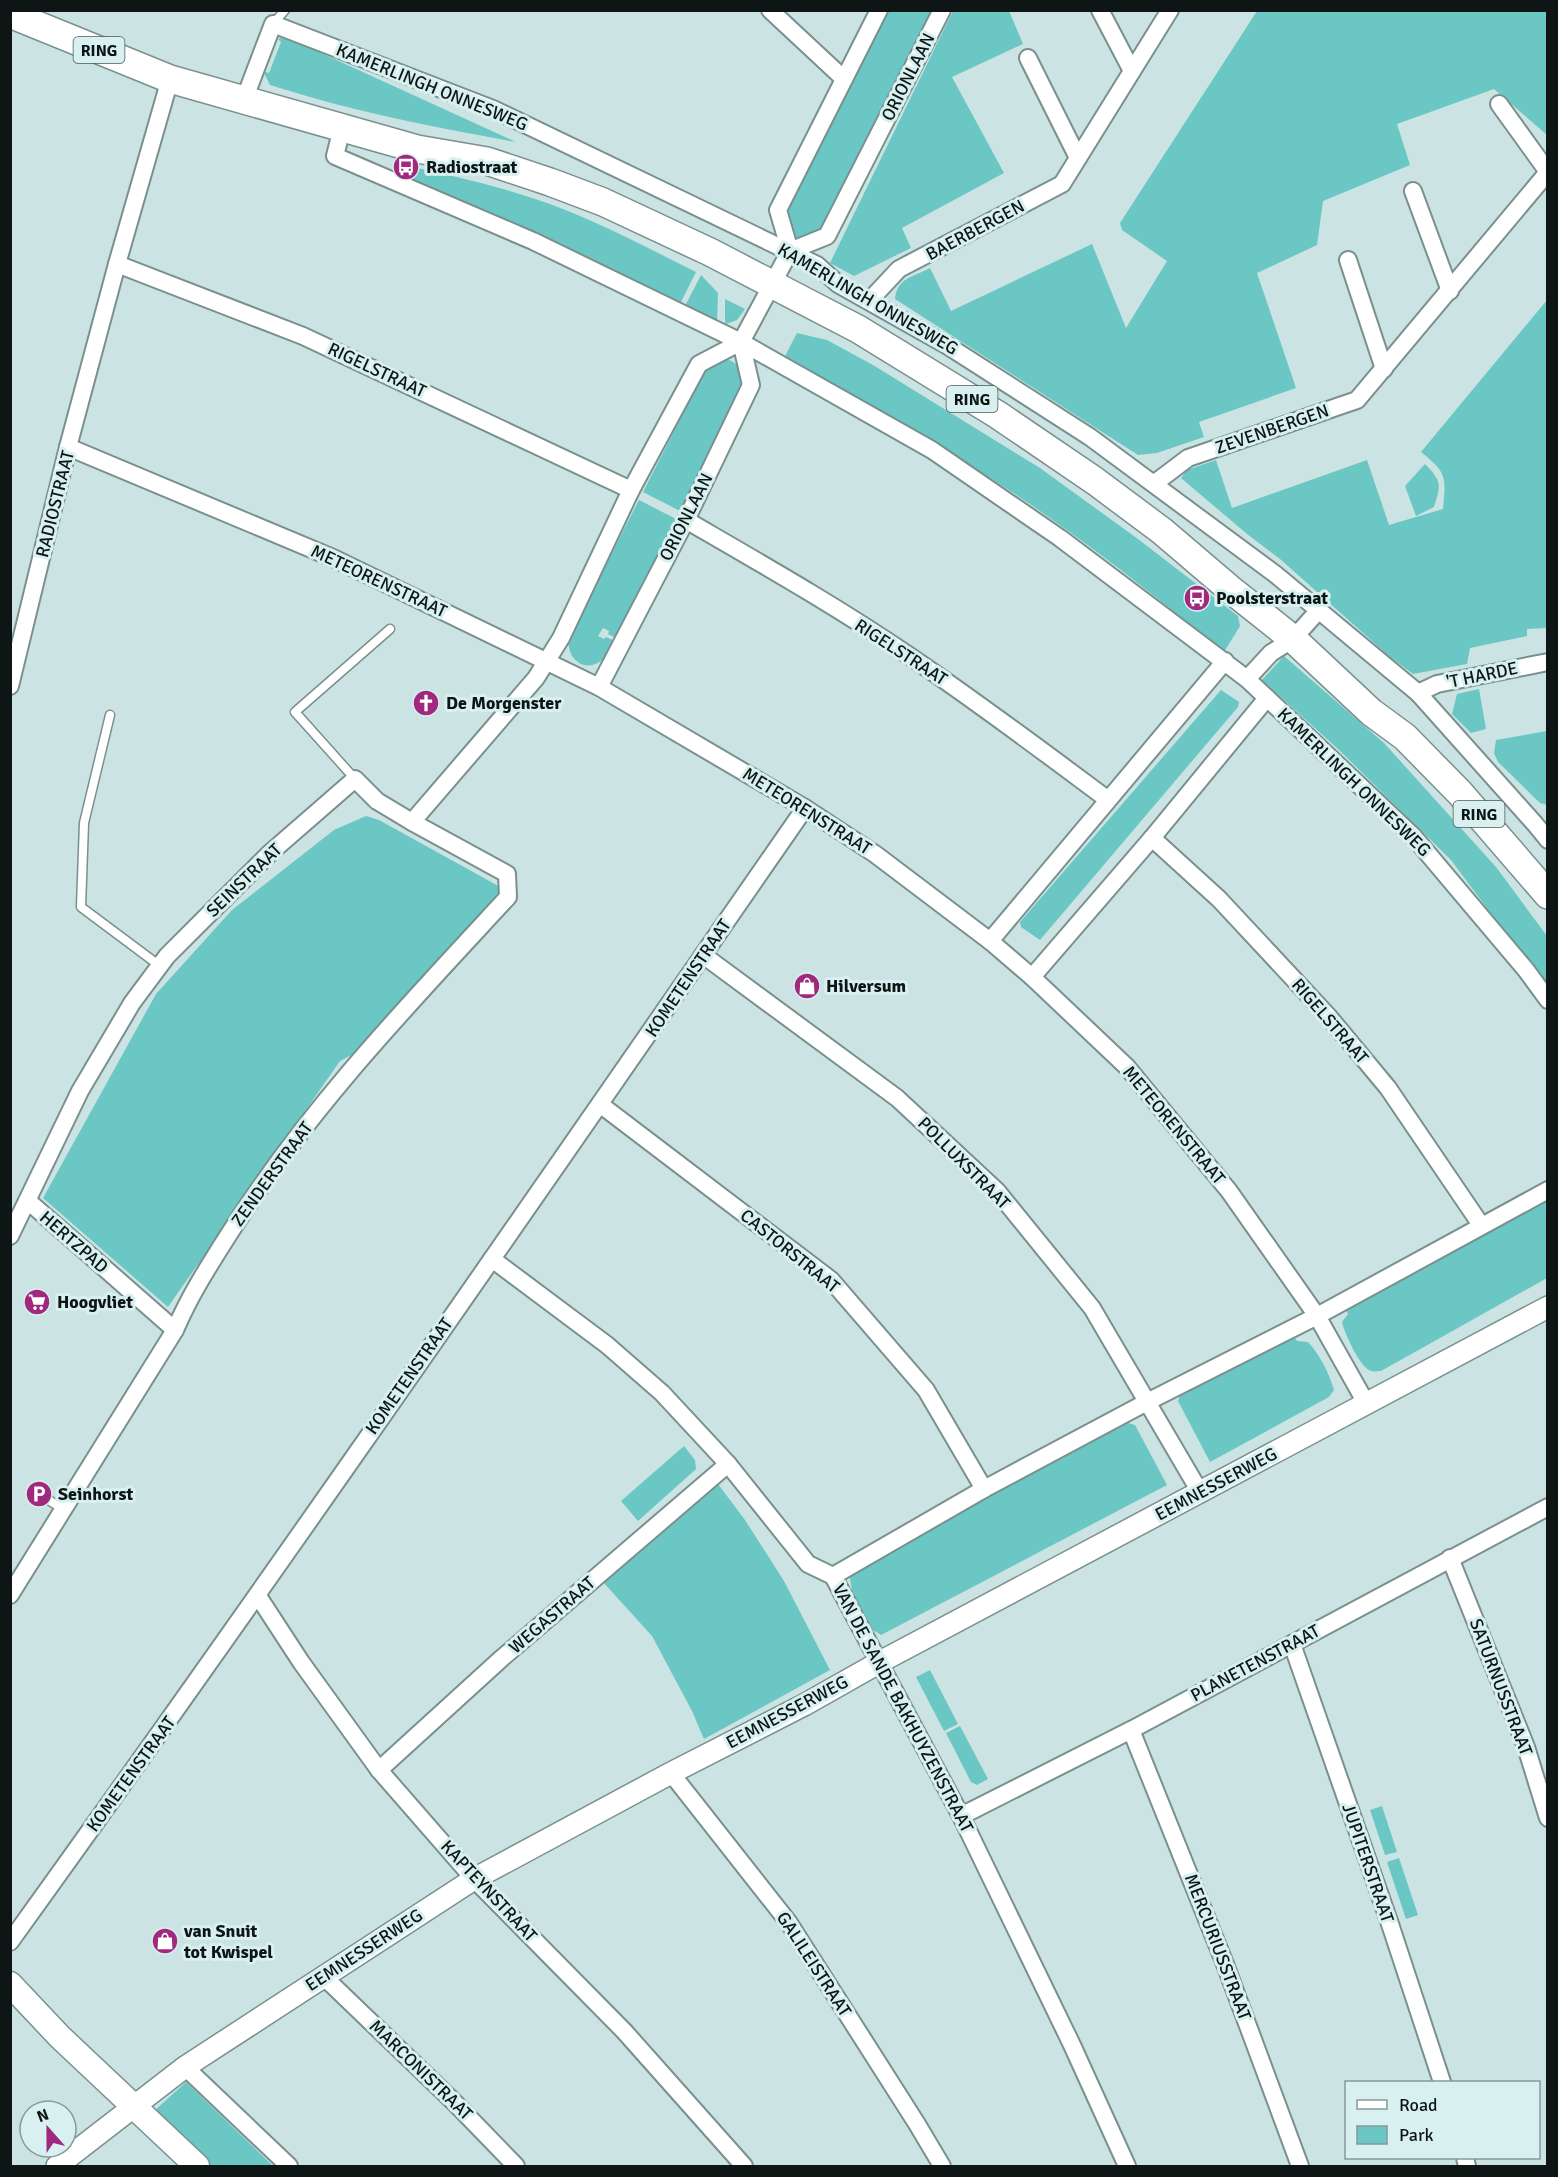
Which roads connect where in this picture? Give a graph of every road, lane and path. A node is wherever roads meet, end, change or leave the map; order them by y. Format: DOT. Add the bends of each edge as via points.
graph roads {
  1 [pos="285,10"];
  2 [pos="770,10"];
  3 [pos="879,10"];
  4 [pos="942,10"];
  5 [pos="1100,10"];
  6 [pos="1170,10"];
  7 [pos="12,15"];
  8 [pos="273,24"];
  9 [pos="1028,58"];
  10 [pos="1132,71"];
  11 [pos="170,79"];
  12 [pos="844,79"];
  13 [pos="244,100"];
  14 [pos="1499,104"];
  15 [pos="342,128"];
  16 [pos="1078,158"];
  17 [pos="1548,172"];
  18 [pos="1413,191"];
  19 [pos="790,251"];
  20 [pos="1348,260"];
  21 [pos="117,264"];
  22 [pos="772,284"];
  23 [pos="1450,291"];
  24 [pos="869,301"];
  25 [pos="741,342"];
  26 [pos="1384,369"];
  27 [pos="68,447"];
  28 [pos="1155,483"];
  29 [pos="632,490"];
  30 [pos="686,520"];
  31 [pos="1305,625"];
  32 [pos="390,628"];
  33 [pos="1225,661"];
  34 [pos="546,662"];
  35 [pos="1548,662"];
  36 [pos="1247,679"];
  37 [pos="10,686"];
  38 [pos="599,687"];
  39 [pos="1418,693"];
  40 [pos="1267,698"];
  41 [pos="110,715"];
  42 [pos="355,779"];
  43 [pos="1107,799"];
  44 [pos="805,808"];
  45 [pos="412,822"];
  46 [pos="1541,825"];
  47 [pos="1152,838"];
  48 [pos="1548,840"];
  49 [pos="1548,895"];
  50 [pos="990,941"];
  51 [pos="703,955"];
  52 [pos="160,966"];
  53 [pos="1032,977"];
  54 [pos="1548,1000"];
  55 [pos="601,1105"];
  56 [pos="1548,1190"];
  57 [pos="28,1202"];
  58 [pos="1481,1226"];
  59 [pos="10,1236"];
  60 [pos="492,1258"];
  61 [pos="1548,1307"];
  62 [pos="1317,1316"];
  63 [pos="175,1330"];
  64 [pos="1148,1402"];
  65 [pos="1366,1403"];
  66 [pos="728,1464"];
  67 [pos="984,1489"];
  68 [pos="1200,1492"];
  69 [pos="39,1494"];
  70 [pos="1548,1507"];
  71 [pos="63,1509"];
  72 [pos="1450,1558"];
  73 [pos="833,1576"];
  74 [pos="10,1595"];
  75 [pos="258,1596"];
  76 [pos="1292,1644"];
  77 [pos="880,1662"];
  78 [pos="1131,1730"];
  79 [pos="379,1770"];
  80 [pos="671,1773"];
  81 [pos="961,1816"];
  82 [pos="1548,1818"];
  83 [pos="474,1879"];
  84 [pos="10,1942"];
  85 [pos="323,1976"];
  86 [pos="10,1984"];
  87 [pos="184,2067"];
  88 [pos="1442,2081"];
  89 [pos="133,2106"];
  90 [pos="57,2166"];
  91 [pos="197,2166"];
  92 [pos="289,2166"];
  93 [pos="516,2166"];
  94 [pos="744,2166"];
  95 [pos="942,2166"];
  96 [pos="1127,2166"];
  97 [pos="1300,2166"];
  1 -- 8 [label="lane"];
  2 -- 12 [label="street"];
  3 -- 12 [label="street"];
  4 -- 19 [label="street, ORIONLAAN" via="827,236"];
  5 -- 10 [label="street"];
  6 -- 10 [label="street, BAERBERGEN"];
  7 -- 11 [label="main road, KAMERLINGH ONNESWEG / RING"];
  8 -- 13 [label="street"];
  8 -- 19 [label="street, KAMERLINGH ONNESWEG" via="493,109"];
  9 -- 16 [label="street"];
  10 -- 16 [label="street, BAERBERGEN"];
  11 -- 13 [label="main road, KAMERLINGH ONNESWEG / RING"];
  11 -- 21 [label="street, RADIOSTRAAT"];
  12 -- 19 [label="street" via="778,210"];
  13 -- 15 [label="main road, KAMERLINGH ONNESWEG / RING"];
  14 -- 17 [label="street, ZEVENBERGEN"];
  15 -- 22 [label="main road, KAMERLINGH ONNESWEG / RING" via="417,149 487,161 550,182 614,207"];
  15 -- 25 [label="street, KAMERLINGH ONNESWEG" via="336,156 533,241"];
  16 -- 24 [label="street, BAERBERGEN" via="1062,184 899,269"];
  17 -- 23 [label="street, ZEVENBERGEN"];
  18 -- 23 [label="street"];
  19 -- 22 [label="street"];
  19 -- 24 [label="street, KAMERLINGH ONNESWEG"];
  20 -- 26 [label="street"];
  21 -- 27 [label="street, RADIOSTRAAT"];
  21 -- 29 [label="street, RIGELSTRAAT" via="303,336"];
  22 -- 25 [label="street"];
  22 -- 31 [label="main road, KAMERLINGH ONNESWEG / RING" via="858,329 998,415 1162,531 1242,576"];
  23 -- 26 [label="street, ZEVENBERGEN"];
  24 -- 28 [label="street, KAMERLINGH ONNESWEG" via="1016,388"];
  25 -- 29 [label="street" via="699,364"];
  25 -- 30 [label="street, ORIONLAAN" via="751,386"];
  25 -- 33 [label="street, KAMERLINGH ONNESWEG" via="932,450 1060,538"];
  26 -- 28 [label="street, ZEVENBERGEN" via="1357,400 1188,458"];
  27 -- 34 [label="street, METEORENSTRAAT" via="333,558"];
  27 -- 37 [label="street, RADIOSTRAAT"];
  28 -- 31 [label="street, KAMERLINGH ONNESWEG" via="1275,574"];
  29 -- 34 [label="street" via="561,639"];
  30 -- 38 [label="street, ORIONLAAN"];
  30 -- 43 [label="street, RIGELSTRAAT" via="905,654"];
  31 -- 36 [label="street"];
  31 -- 39 [label="street, KAMERLINGH ONNESWEG"];
  31 -- 49 [label="main road, KAMERLINGH ONNESWEG / RING" via="1381,702 1405,737 1460,793"];
  32 -- 42 [label="lane" via="295,712"];
  33 -- 36 [label="street, KAMERLINGH ONNESWEG"];
  33 -- 43 [label="street"];
  34 -- 38 [label="street, METEORENSTRAAT"];
  34 -- 45 [label="street"];
  35 -- 39 [label="street, 'T HARDE" via="1437,684"];
  36 -- 40 [label="street, KAMERLINGH ONNESWEG"];
  38 -- 44 [label="street, METEORENSTRAAT"];
  39 -- 46 [label="street, KAMERLINGH ONNESWEG"];
  40 -- 47 [label="street"];
  40 -- 54 [label="street, KAMERLINGH ONNESWEG" via="1413,836"];
  41 -- 52 [label="lane" via="84,823 81,907"];
  42 -- 45 [label="street" via="377,801"];
  42 -- 52 [label="street, SEINSTRAAT" via="270,853"];
  43 -- 50 [label="street"];
  44 -- 50 [label="street, METEORENSTRAAT" via="875,854"];
  44 -- 51 [label="street, KOMETENSTRAAT"];
  45 -- 63 [label="street, ZENDERSTRAAT" via="507,874 508,897 357,1062 260,1185 190,1294"];
  46 -- 48 [label="street, KAMERLINGH ONNESWEG"];
  47 -- 53 [label="street"];
  47 -- 58 [label="street, RIGELSTRAAT" via="1219,899 1329,1017 1388,1088"];
  50 -- 53 [label="street, METEORENSTRAAT"];
  51 -- 55 [label="street, KOMETENSTRAAT"];
  51 -- 64 [label="street, POLLUXSTRAAT" via="897,1098 997,1191 1092,1308"];
  52 -- 57 [label="street, SEINSTRAAT" via="132,1003 80,1091"];
  53 -- 62 [label="street, METEORENSTRAAT" via="1127,1066 1229,1191"];
  55 -- 60 [label="street, KOMETENSTRAAT"];
  55 -- 67 [label="street, CASTORSTRAAT" via="831,1280 926,1390"];
  56 -- 58 [label="street"];
  57 -- 59 [label="street, SEINSTRAAT"];
  57 -- 63 [label="street, HERTZPAD"];
  58 -- 62 [label="street"];
  60 -- 66 [label="street, VAN DE SANDE BAKHUYZENSTRAAT" via="630,1366"];
  60 -- 75 [label="street, KOMETENSTRAAT"];
  61 -- 65 [label="street, EEMNESSERWEG"];
  62 -- 64 [label="street"];
  62 -- 65 [label="street, METEORENSTRAAT"];
  63 -- 71 [label="street, ZENDERSTRAAT"];
  64 -- 67 [label="street"];
  64 -- 68 [label="street, POLLUXSTRAAT"];
  65 -- 68 [label="street, EEMNESSERWEG"];
  66 -- 73 [label="street, VAN DE SANDE BAKHUYZENSTRAAT" via="808,1564"];
  66 -- 79 [label="street, WEGASTRAAT" via="502,1658"];
  67 -- 73 [label="street"];
  68 -- 77 [label="street, EEMNESSERWEG"];
  69 -- 71 [label="lane"];
  70 -- 72 [label="street, PLANETENSTRAAT"];
  71 -- 74 [label="street, ZENDERSTRAAT"];
  72 -- 76 [label="street, PLANETENSTRAAT"];
  72 -- 82 [label="street, SATURNUSSTRAAT" via="1526,1747"];
  73 -- 77 [label="street, VAN DE SANDE BAKHUYZENSTRAAT"];
  75 -- 79 [label="street, KAPTEYNSTRAAT"];
  75 -- 84 [label="street, KOMETENSTRAAT"];
  76 -- 78 [label="street, PLANETENSTRAAT"];
  76 -- 88 [label="street, JUPITERSTRAAT"];
  77 -- 80 [label="street, EEMNESSERWEG"];
  77 -- 81 [label="street, VAN DE SANDE BAKHUYZENSTRAAT"];
  78 -- 81 [label="street, PLANETENSTRAAT"];
  78 -- 97 [label="street, MERCURIUSSTRAAT"];
  79 -- 83 [label="street, KAPTEYNSTRAAT"];
  80 -- 83 [label="street, EEMNESSERWEG"];
  80 -- 95 [label="street, GALILEISTRAAT" via="789,1923"];
  81 -- 96 [label="street, VAN DE SANDE BAKHUYZENSTRAAT"];
  83 -- 85 [label="street, EEMNESSERWEG"];
  83 -- 94 [label="street, KAPTEYNSTRAAT" via="624,2031"];
  85 -- 87 [label="street, EEMNESSERWEG"];
  85 -- 93 [label="street, MARCONISTRAAT"];
  86 -- 89 [label="main road"];
  87 -- 89 [label="street, EEMNESSERWEG"];
  87 -- 92 [label="street"];
  89 -- 90 [label="street, EEMNESSERWEG"];
  89 -- 91 [label="main road"];
}
